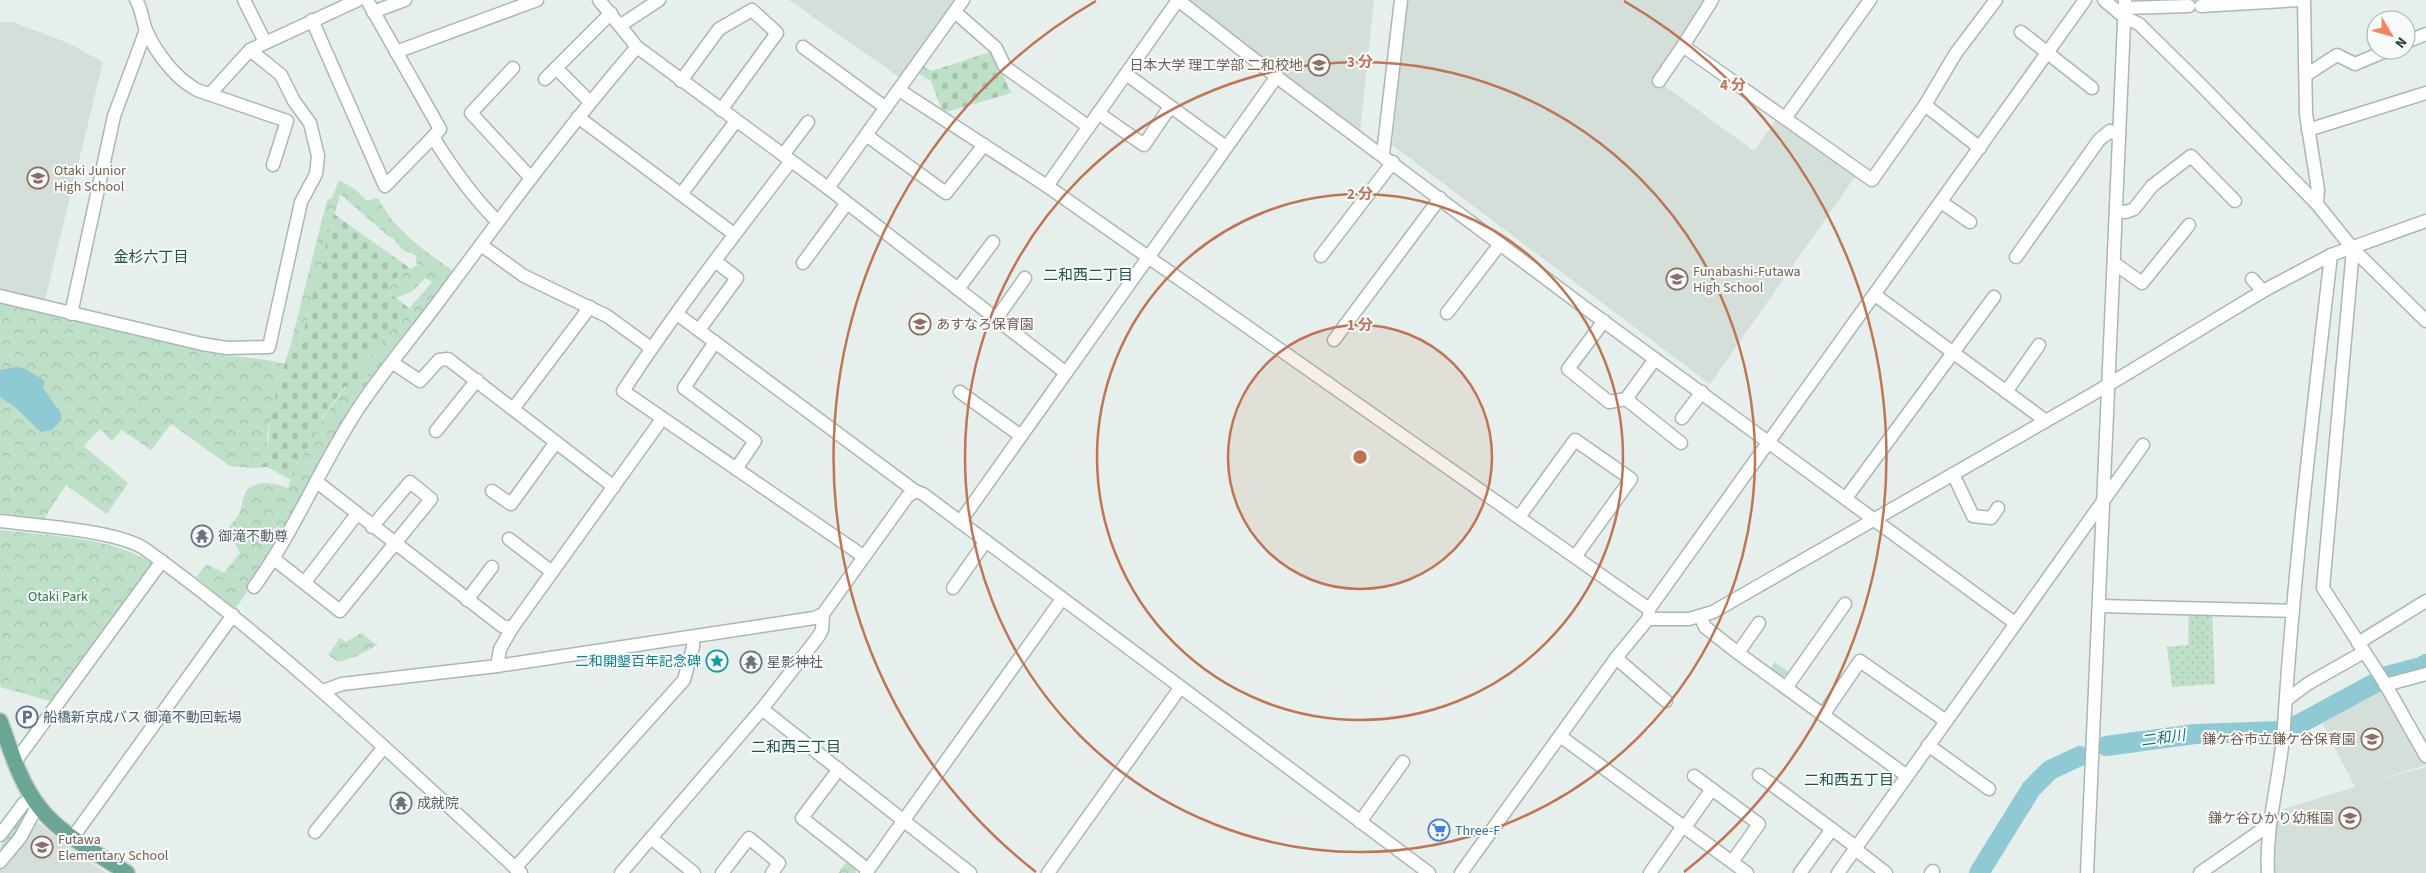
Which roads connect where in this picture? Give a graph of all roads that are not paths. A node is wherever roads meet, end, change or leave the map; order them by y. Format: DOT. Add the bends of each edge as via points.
graph roads {
  1 [pos="136,0"];
  2 [pos="244,0"];
  3 [pos="358,0"];
  4 [pos="367,0"];
  5 [pos="405,0"];
  6 [pos="537,0"];
  7 [pos="599,0"];
  8 [pos="659,0"];
  9 [pos="963,0"];
  10 [pos="1178,0"];
  11 [pos="1401,0"];
  12 [pos="1712,0"];
  13 [pos="1870,0"];
  14 [pos="1996,0"];
  15 [pos="2085,0"];
  16 [pos="2104,0"];
  17 [pos="2300,0"];
  18 [pos="2304,0"];
  19 [pos="2124,8"];
  20 [pos="373,12"];
  21 [pos="954,12"];
  22 [pos="611,13"];
  23 [pos="312,20"];
  24 [pos="621,25"];
  25 [pos="146,30"];
  26 [pos="2021,32"];
  27 [pos="265,42"];
  28 [pos="1682,46"];
  29 [pos="637,47"];
  30 [pos="802,47"];
  31 [pos="250,50"];
  32 [pos="396,52"];
  33 [pos="2047,52"];
  34 [pos="2366,59"];
  35 [pos="513,68"];
  36 [pos="556,68"];
  37 [pos="1126,74"];
  38 [pos="2306,75"];
  39 [pos="1278,78"];
  40 [pos="544,79"];
  41 [pos="1659,80"];
  42 [pos="681,81"];
  43 [pos="2092,88"];
  44 [pos="899,90"];
  45 [pos="2426,93"];
  46 [pos="210,94"];
  47 [pos="590,102"];
  48 [pos="1925,105"];
  49 [pos="1170,107"];
  50 [pos="886,108"];
  51 [pos="721,110"];
  52 [pos="1098,113"];
  53 [pos="578,117"];
  54 [pos="1786,117"];
  55 [pos="736,121"];
  56 [pos="808,122"];
  57 [pos="1089,127"];
  58 [pos="2308,130"];
  59 [pos="866,135"];
  60 [pos="2119,136"];
  61 [pos="433,137"];
  62 [pos="984,145"];
  63 [pos="1226,148"];
  64 [pos="1980,148"];
  65 [pos="787,158"];
  66 [pos="1388,158"];
  67 [pos="273,165"];
  68 [pos="530,177"];
  69 [pos="1046,186"];
  70 [pos="828,188"];
  71 [pos="682,194"];
  72 [pos="1440,198"];
  73 [pos="2235,201"];
  74 [pos="1941,202"];
  75 [pos="847,203"];
  76 [pos="2317,204"];
  77 [pos="2116,211"];
  78 [pos="497,221"];
  79 [pos="2426,221"];
  80 [pos="1970,222"];
  81 [pos="2189,225"];
  82 [pos="734,234"];
  83 [pos="994,242"];
  84 [pos="1500,244"];
  85 [pos="481,245"];
  86 [pos="2353,249"];
  87 [pos="2332,255"];
  88 [pos="1321,256"];
  89 [pos="2016,257"];
  90 [pos="1147,259"];
  91 [pos="715,261"];
  92 [pos="803,263"];
  93 [pos="2114,263"];
  94 [pos="1025,278"];
  95 [pos="2252,279"];
  96 [pos="958,289"];
  97 [pos="2263,291"];
  98 [pos="0,296"];
  99 [pos="1875,296"];
  100 [pos="1994,297"];
  101 [pos="590,307"];
  102 [pos="71,314"];
  103 [pos="677,314"];
  104 [pos="1447,314"];
  105 [pos="996,319"];
  106 [pos="1604,321"];
  107 [pos="2426,321"];
  108 [pos="699,330"];
  109 [pos="1334,340"];
  110 [pos="715,342"];
  111 [pos="2039,345"];
  112 [pos="651,348"];
  113 [pos="1953,353"];
  114 [pos="1656,358"];
  115 [pos="393,363"];
  116 [pos="1066,373"];
  117 [pos="477,380"];
  118 [pos="2109,383"];
  119 [pos="960,392"];
  120 [pos="1702,392"];
  121 [pos="2006,392"];
  122 [pos="1626,399"];
  123 [pos="513,409"];
  124 [pos="1682,418"];
  125 [pos="662,419"];
  126 [pos="2046,421"];
  127 [pos="436,431"];
  128 [pos="1021,436"];
  129 [pos="1768,441"];
  130 [pos="556,442"];
  131 [pos="1681,443"];
  132 [pos="2143,445"];
  133 [pos="736,470"];
  134 [pos="1953,474"];
  135 [pos="317,482"];
  136 [pos="614,487"];
  137 [pos="492,491"];
  138 [pos="915,492"];
  139 [pos="2104,497"];
  140 [pos="1846,498"];
  141 [pos="1998,508"];
  142 [pos="357,514"];
  143 [pos="1519,517"];
  144 [pos="1874,520"];
  145 [pos="0,521"];
  146 [pos="960,522"];
  147 [pos="372,527"];
  148 [pos="509,539"];
  149 [pos="986,542"];
  150 [pos="395,544"];
  151 [pos="863,556"];
  152 [pos="1575,557"];
  153 [pos="274,560"];
  154 [pos="162,561"];
  155 [pos="492,567"];
  156 [pos="552,572"];
  157 [pos="305,582"];
  158 [pos="254,587"];
  159 [pos="953,588"];
  160 [pos="1062,599"];
  161 [pos="467,600"];
  162 [pos="2426,601"];
  163 [pos="1846,604"];
  164 [pos="2099,606"];
  165 [pos="2293,611"];
  166 [pos="823,614"];
  167 [pos="1649,614"];
  168 [pos="233,615"];
  169 [pos="1700,616"];
  170 [pos="1759,623"];
  171 [pos="2015,623"];
  172 [pos="512,628"];
  173 [pos="692,637"];
  174 [pos="2361,648"];
  175 [pos="1738,653"];
  176 [pos="1616,658"];
  177 [pos="497,666"];
  178 [pos="2426,674"];
  179 [pos="2383,681"];
  180 [pos="1180,688"];
  181 [pos="1786,688"];
  182 [pos="323,690"];
  183 [pos="1666,700"];
  184 [pos="2286,700"];
  185 [pos="762,709"];
  186 [pos="1823,715"];
  187 [pos="0,721"];
  188 [pos="1946,721"];
  189 [pos="1560,736"];
  190 [pos="1928,745"];
  191 [pos="384,747"];
  192 [pos="2426,756"];
  193 [pos="16,762"];
  194 [pos="1403,762"];
  195 [pos="839,769"];
  196 [pos="1694,776"];
  197 [pos="1759,776"];
  198 [pos="1906,776"];
  199 [pos="1712,789"];
  200 [pos="1989,789"];
  201 [pos="36,802"];
  202 [pos="904,820"];
  203 [pos="1360,822"];
  204 [pos="2269,825"];
  205 [pos="1684,826"];
  206 [pos="1832,829"];
  207 [pos="315,832"];
  208 [pos="0,835"];
  209 [pos="73,837"];
  210 [pos="651,838"];
  211 [pos="1856,848"];
  212 [pos="0,862"];
  213 [pos="1732,862"];
  214 [pos="518,870"];
  215 [pos="867,871"];
  216 [pos="127,873"];
  217 [pos="621,873"];
  218 [pos="694,873"];
  219 [pos="722,873"];
  220 [pos="772,873"];
  221 [pos="970,873"];
  222 [pos="1048,873"];
  223 [pos="1429,873"];
  224 [pos="1461,873"];
  225 [pos="1650,873"];
  226 [pos="1747,873"];
  227 [pos="1800,873"];
  228 [pos="1838,873"];
  229 [pos="1886,873"];
  230 [pos="2087,873"];
  231 [pos="2200,873"];
  232 [pos="2268,873"];
  1 -- 25 [label="street"];
  2 -- 27 [label="street"];
  3 -- 23 [label="street"];
  4 -- 20 [label="street"];
  5 -- 20 [label="street"];
  6 -- 32 [label="street"];
  7 -- 22 [label="street"];
  8 -- 24 [label="street"];
  9 -- 21 [label="street"];
  10 -- 37 [label="street"];
  10 -- 39 [label="street"];
  11 -- 66 [label="street"];
  12 -- 28 [label="street"];
  13 -- 54 [label="street"];
  14 -- 48 [label="street" via="1956,53"];
  15 -- 33 [label="street"];
  16 -- 19 [label="street"];
  17 -- 19 [label="street"];
  18 -- 38 [label="street"];
  19 -- 60 [label="street"];
  19 -- 76 [label="street"];
  20 -- 32 [label="street"];
  21 -- 44 [label="street"];
  21 -- 57 [label="street" via="996,48 1004,67"];
  22 -- 24 [label="street"];
  22 -- 36 [label="street"];
  23 -- 27 [label="street"];
  23 -- 61 [label="street" via="386,186"];
  24 -- 29 [label="street"];
  25 -- 46 [label="street" via="180,79 196,90"];
  25 -- 102 [label="street" via="114,116"];
  26 -- 33 [label="street"];
  27 -- 31 [label="street"];
  28 -- 41 [label="street"];
  28 -- 54 [label="street"];
  29 -- 42 [label="street"];
  29 -- 47 [label="street"];
  30 -- 50 [label="street"];
  31 -- 46 [label="street"];
  31 -- 102 [label="street" via="281,75 310,123 318,156 316,174 301,202 269,347 227,348"];
  32 -- 61 [label="street" via="440,130"];
  33 -- 43 [label="street"];
  33 -- 64 [label="street"];
  34 -- 38 [label="street" via="2355,64 2337,56"];
  35 -- 68 [label="street" via="470,113"];
  36 -- 40 [label="street"];
  36 -- 47 [label="street"];
  37 -- 49 [label="street"];
  37 -- 52 [label="street"];
  38 -- 58 [label="street"];
  39 -- 63 [label="street" via="1274,79"];
  39 -- 66 [label="street"];
  42 -- 51 [label="street"];
  42 -- 51 [label="street" via="719,29 752,10 777,33"];
  44 -- 50 [label="street"];
  44 -- 62 [label="street"];
  45 -- 58 [label="street"];
  46 -- 67 [label="street" via="288,121"];
  47 -- 53 [label="street"];
  48 -- 54 [label="street" via="1872,180"];
  48 -- 64 [label="street"];
  49 -- 52 [label="street" via="1144,145"];
  49 -- 63 [label="street"];
  50 -- 59 [label="street"];
  51 -- 55 [label="street"];
  52 -- 57 [label="street"];
  53 -- 68 [label="street"];
  53 -- 71 [label="street"];
  55 -- 65 [label="street"];
  55 -- 71 [label="street"];
  56 -- 65 [label="street"];
  57 -- 69 [label="street"];
  58 -- 76 [label="street" via="2318,190"];
  59 -- 62 [label="street" via="946,193"];
  59 -- 70 [label="street"];
  60 -- 77 [label="street"];
  60 -- 89 [label="street" via="2110,131 2099,140"];
  61 -- 78 [label="street" via="454,172"];
  62 -- 69 [label="street"];
  63 -- 90 [label="street"];
  64 -- 74 [label="street"];
  65 -- 70 [label="street"];
  65 -- 82 [label="street"];
  66 -- 72 [label="street"];
  66 -- 88 [label="street"];
  68 -- 78 [label="street"];
  69 -- 90 [label="street"];
  70 -- 75 [label="street"];
  71 -- 82 [label="street"];
  72 -- 84 [label="street"];
  72 -- 109 [label="street"];
  73 -- 77 [label="street" via="2191,156 2152,186 2134,209"];
  74 -- 80 [label="street"];
  74 -- 99 [label="street"];
  75 -- 92 [label="street"];
  75 -- 96 [label="street"];
  76 -- 86 [label="street"];
  77 -- 93 [label="street"];
  78 -- 85 [label="street"];
  79 -- 86 [label="street"];
  81 -- 93 [label="street" via="2142,283"];
  82 -- 91 [label="street"];
  83 -- 96 [label="street"];
  84 -- 104 [label="street"];
  84 -- 106 [label="street"];
  85 -- 101 [label="street" via="524,276"];
  85 -- 115 [label="street"];
  86 -- 87 [label="street"];
  86 -- 107 [label="street"];
  86 -- 174 [label="street" via="2323,588"];
  87 -- 97 [label="street"];
  87 -- 165 [label="street"];
  90 -- 116 [label="street"];
  90 -- 143 [label="street"];
  91 -- 103 [label="street"];
  91 -- 108 [label="street" via="737,278"];
  93 -- 118 [label="street"];
  94 -- 105 [label="street"];
  95 -- 97 [label="street"];
  96 -- 105 [label="street"];
  97 -- 118 [label="street"];
  98 -- 102 [label="street"];
  99 -- 113 [label="street"];
  99 -- 129 [label="street"];
  100 -- 113 [label="street"];
  101 -- 112 [label="street"];
  101 -- 123 [label="street"];
  103 -- 108 [label="street"];
  103 -- 112 [label="street"];
  105 -- 116 [label="street"];
  106 -- 114 [label="street"];
  106 -- 122 [label="street" via="1568,369 1609,402"];
  108 -- 110 [label="street"];
  110 -- 133 [label="street" via="684,388 755,441"];
  110 -- 138 [label="street"];
  111 -- 121 [label="street"];
  112 -- 125 [label="street" via="623,391"];
  113 -- 121 [label="street"];
  113 -- 140 [label="street"];
  114 -- 120 [label="street"];
  114 -- 122 [label="street"];
  115 -- 117 [label="street" via="420,381 443,358"];
  115 -- 135 [label="street" via="327,458"];
  116 -- 128 [label="street"];
  117 -- 123 [label="street"];
  117 -- 127 [label="street"];
  118 -- 126 [label="street"];
  118 -- 139 [label="street"];
  119 -- 128 [label="street"];
  120 -- 124 [label="street"];
  120 -- 129 [label="street"];
  121 -- 126 [label="street"];
  122 -- 131 [label="street"];
  123 -- 130 [label="street"];
  125 -- 133 [label="street"];
  125 -- 136 [label="street"];
  126 -- 134 [label="street"];
  128 -- 146 [label="street"];
  129 -- 140 [label="street"];
  129 -- 167 [label="street"];
  130 -- 136 [label="street"];
  130 -- 137 [label="street" via="511,504"];
  132 -- 139 [label="street"];
  133 -- 151 [label="street"];
  134 -- 141 [label="street" via="1972,516 1991,518"];
  134 -- 144 [label="street"];
  135 -- 142 [label="street"];
  135 -- 153 [label="street"];
  136 -- 156 [label="street"];
  138 -- 146 [label="street" via="923,494"];
  138 -- 151 [label="street" via="906,497"];
  139 -- 164 [label="street"];
  139 -- 171 [label="street"];
  140 -- 144 [label="street"];
  142 -- 147 [label="street"];
  142 -- 157 [label="street"];
  143 -- 152 [label="street"];
  143 -- 152 [label="street" via="1575,440 1631,479"];
  144 -- 169 [label="street" via="1713,612"];
  144 -- 171 [label="street"];
  145 -- 154 [label="street" via="124,539"];
  146 -- 149 [label="street"];
  147 -- 150 [label="street"];
  147 -- 150 [label="street" via="410,482 431,498"];
  148 -- 156 [label="street"];
  149 -- 159 [label="street"];
  149 -- 160 [label="street"];
  150 -- 157 [label="street" via="340,611"];
  150 -- 161 [label="street"];
  151 -- 166 [label="street"];
  152 -- 167 [label="street"];
  153 -- 157 [label="street"];
  153 -- 158 [label="street"];
  154 -- 168 [label="street"];
  154 -- 193 [label="street"];
  155 -- 161 [label="street"];
  156 -- 172 [label="street"];
  160 -- 180 [label="street"];
  160 -- 202 [label="street"];
  161 -- 172 [label="street" via="502,626"];
  162 -- 174 [label="street"];
  163 -- 181 [label="street"];
  164 -- 165 [label="street"];
  164 -- 230 [label="street"];
  165 -- 184 [label="street"];
  166 -- 173 [label="street"];
  166 -- 185 [label="street" via="818,637"];
  167 -- 169 [label="street" via="1689,619"];
  167 -- 176 [label="street"];
  168 -- 182 [label="street"];
  168 -- 209 [label="street"];
  169 -- 175 [label="street" via="1705,627"];
  170 -- 175 [label="street"];
  171 -- 188 [label="street"];
  172 -- 177 [label="street" via="500,649"];
  173 -- 177 [label="street"];
  173 -- 214 [label="street" via="693,647 684,680"];
  174 -- 179 [label="street"];
  174 -- 184 [label="street"];
  175 -- 181 [label="street"];
  176 -- 183 [label="street"];
  176 -- 189 [label="street"];
  177 -- 182 [label="street" via="342,684"];
  178 -- 179 [label="street"];
  179 -- 192 [label="street"];
  180 -- 203 [label="street"];
  180 -- 222 [label="street"];
  181 -- 186 [label="street"];
  182 -- 191 [label="street"];
  184 -- 204 [label="street" via="2274,807"];
  185 -- 195 [label="street"];
  185 -- 210 [label="street"];
  186 -- 188 [label="street" via="1860,661"];
  186 -- 198 [label="street"];
  187 -- 193 [label="main road"];
  188 -- 190 [label="street"];
  189 -- 205 [label="street"];
  189 -- 224 [label="street"];
  190 -- 198 [label="street"];
  190 -- 200 [label="street"];
  191 -- 207 [label="street"];
  191 -- 214 [label="street"];
  193 -- 201 [label="main road"];
  194 -- 203 [label="street"];
  195 -- 202 [label="street"];
  195 -- 215 [label="street" via="802,818"];
  196 -- 199 [label="street"];
  197 -- 206 [label="street"];
  198 -- 211 [label="street"];
  199 -- 205 [label="street"];
  199 -- 213 [label="street" via="1759,824"];
  201 -- 208 [label="street" via="24,802"];
  201 -- 209 [label="main road"];
  201 -- 212 [label="street" via="20,838"];
  202 -- 215 [label="street"];
  202 -- 221 [label="street"];
  203 -- 223 [label="street"];
  204 -- 231 [label="street"];
  204 -- 232 [label="street"];
  205 -- 213 [label="street"];
  205 -- 225 [label="street"];
  206 -- 211 [label="street"];
  206 -- 227 [label="street"];
  209 -- 216 [label="main road"];
  210 -- 217 [label="street"];
  210 -- 218 [label="street"];
  211 -- 228 [label="street"];
  211 -- 229 [label="street"];
  213 -- 226 [label="street"];
  219 -- 220 [label="street" via="749,838 779,863"];
}
